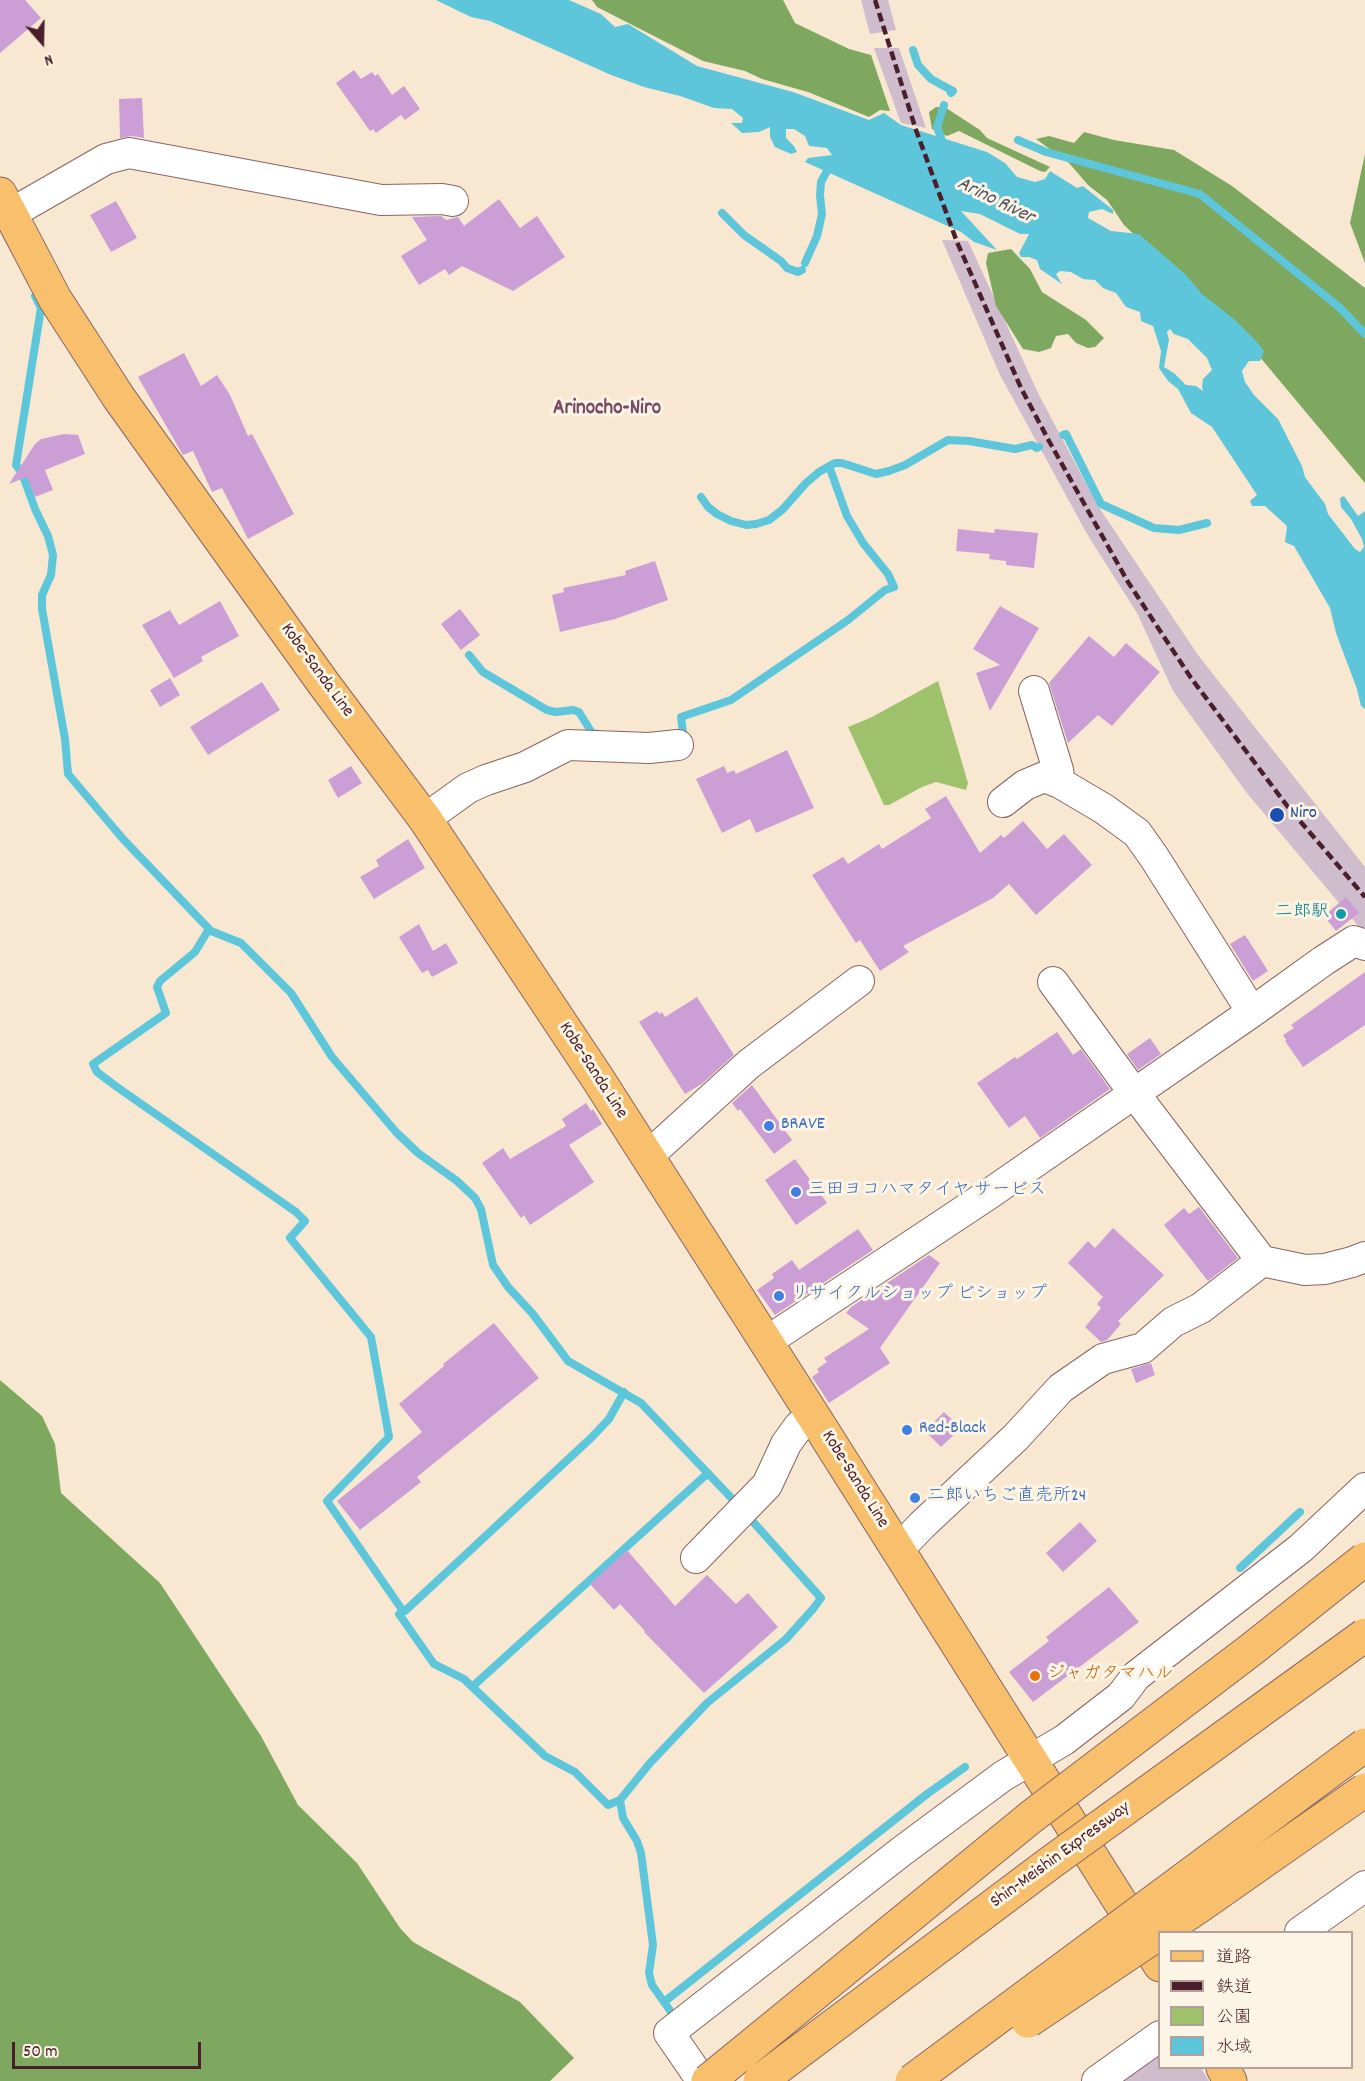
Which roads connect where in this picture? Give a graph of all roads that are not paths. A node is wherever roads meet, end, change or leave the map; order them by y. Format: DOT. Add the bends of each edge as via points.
graph roads {
  1 [pos="453,201"];
  2 [pos="5,204"];
  3 [pos="1034,692"];
  4 [pos="678,745"];
  5 [pos="1060,783"];
  6 [pos="1003,802"];
  7 [pos="425,819"];
  8 [pos="1365,945"];
  9 [pos="859,981"];
  10 [pos="1053,982"];
  11 [pos="1252,1012"];
  12 [pos="1134,1093"];
  13 [pos="648,1156"];
  14 [pos="1365,1257"];
  15 [pos="1262,1260"];
  16 [pos="766,1342"];
  17 [pos="814,1417"];
  18 [pos="1365,1488"];
  19 [pos="898,1550"];
  20 [pos="696,1558"];
  21 [pos="1365,1559"];
  22 [pos="1365,1635"];
  23 [pos="1365,1744"];
  24 [pos="1030,1761"];
  25 [pos="1365,1790"];
  26 [pos="1365,1886"];
  27 [pos="1161,1931"];
  28 [pos="1301,1931"];
  29 [pos="1158,1933"];
  30 [pos="1158,1962"];
  31 [pos="1158,2037"];
  32 [pos="702,2081"];
  33 [pos="708,2081"];
  34 [pos="760,2081"];
  35 [pos="912,2081"];
  36 [pos="939,2081"];
  37 [pos="1097,2081"];
  1 -- 2 [label="street" via="381,200 129,153 106,159"];
  2 -- 7 [label="main road, Kobe-Sanda Line" via="55,299 118,398"];
  3 -- 5 [label="street"];
  4 -- 7 [label="street" via="568,745 525,767 468,788"];
  5 -- 6 [label="street" via="1044,777 1025,785"];
  5 -- 11 [label="street" via="1137,833"];
  7 -- 13 [label="main road, Kobe-Sanda Line"];
  8 -- 11 [label="street" via="1354,941"];
  9 -- 13 [label="street" via="748,1064"];
  10 -- 12 [label="street"];
  11 -- 12 [label="street"];
  12 -- 15 [label="street"];
  12 -- 16 [label="street"];
  13 -- 16 [label="main road, Kobe-Sanda Line"];
  14 -- 15 [label="street" via="1325,1269"];
  15 -- 19 [label="street" via="1201,1308 1173,1322 1143,1348 1104,1359 1061,1388 1016,1437"];
  16 -- 17 [label="main road, Kobe-Sanda Line"];
  17 -- 19 [label="main road, Kobe-Sanda Line"];
  17 -- 20 [label="street" via="799,1426 786,1444 767,1485"];
  18 -- 24 [label="street" via="1300,1548 1136,1676 1121,1696"];
  19 -- 24 [label="main road, Kobe-Sanda Line"];
  21 -- 33 [label="main road, bridge" via="1013,1832"];
  22 -- 34 [label="main road, Shin-Meishin Expressway, bridge" via="1041,1870"];
  23 -- 35 [label="main road, bridge"];
  24 -- 30 [label="main road, Kobe-Sanda Line"];
  24 -- 32 [label="street" via="1003,1776 902,1851 669,2033"];
  25 -- 27 [label="main road, bridge"];
  26 -- 28 [label="street"];
  29 -- 36 [label="main road, bridge"];
  31 -- 37 [label="street"];
}
